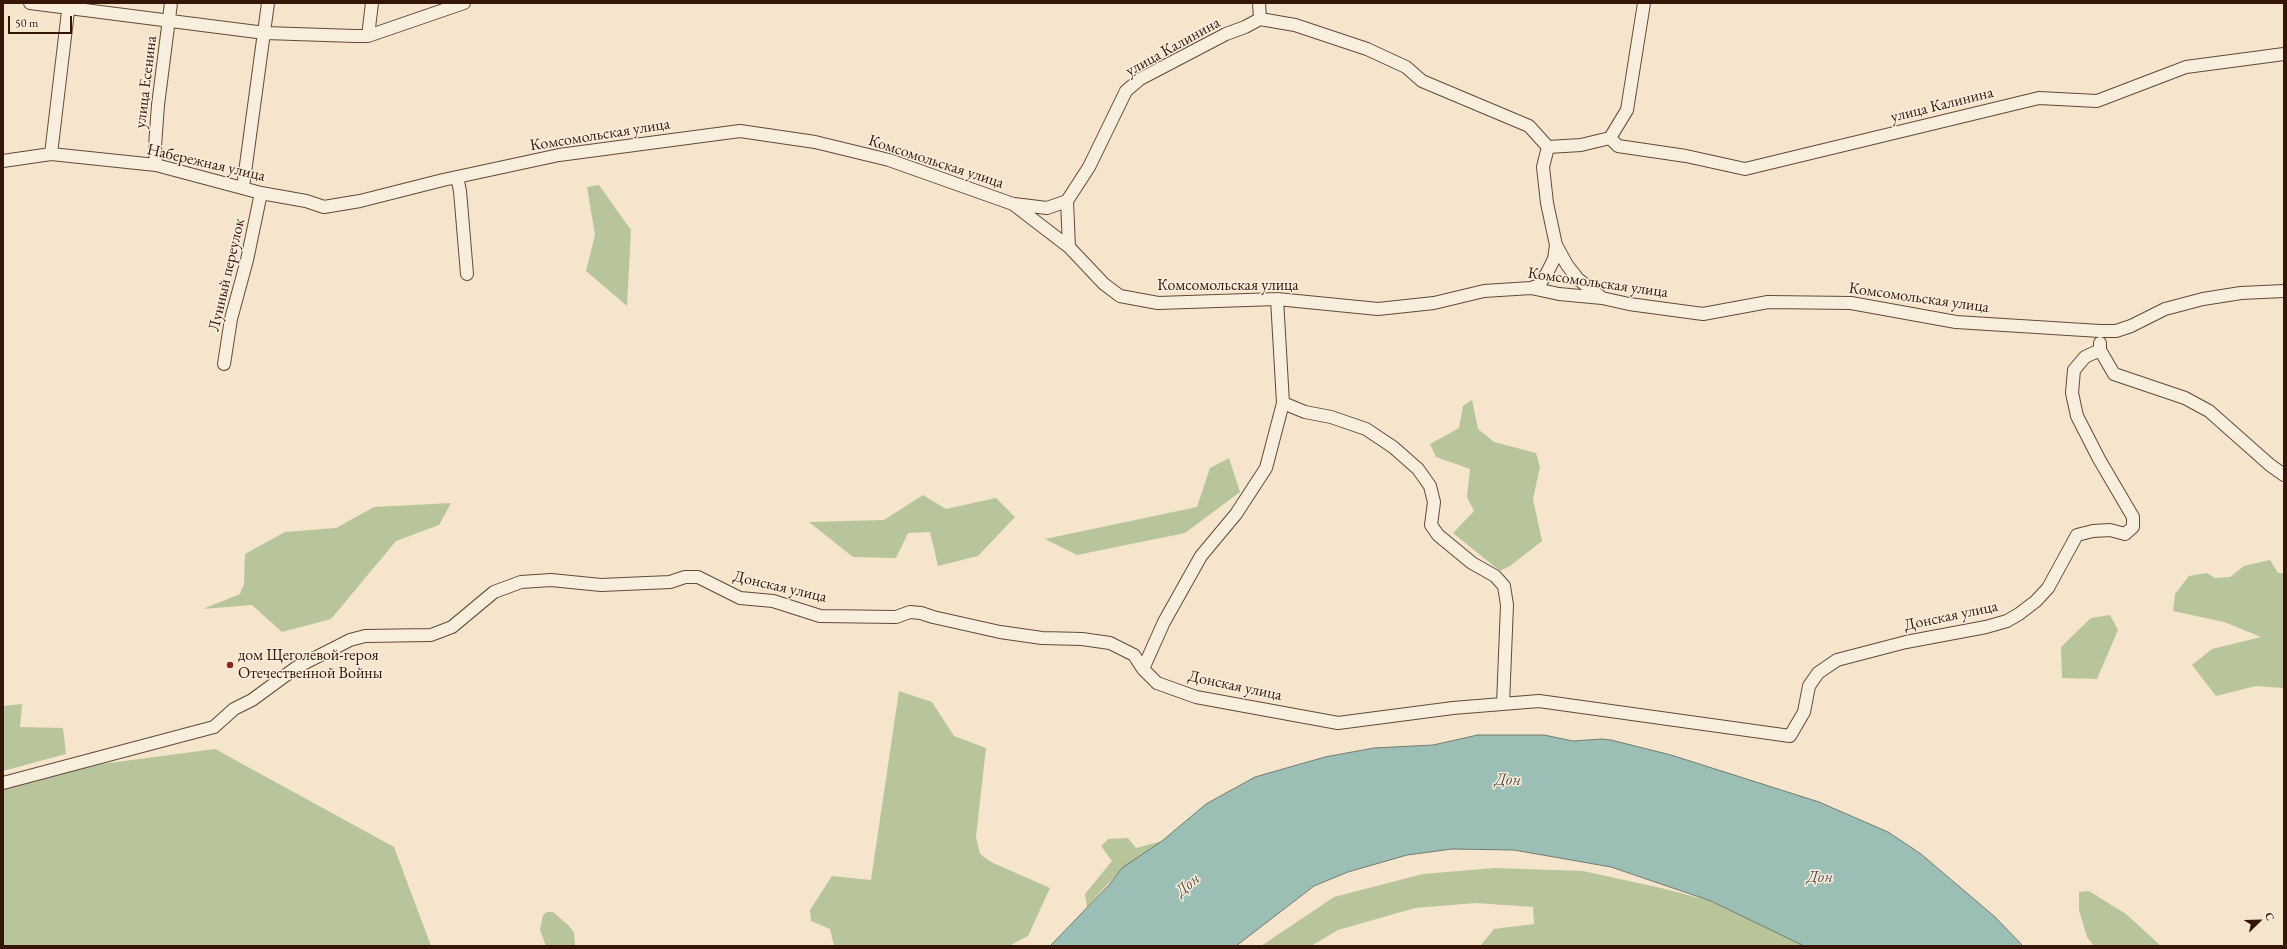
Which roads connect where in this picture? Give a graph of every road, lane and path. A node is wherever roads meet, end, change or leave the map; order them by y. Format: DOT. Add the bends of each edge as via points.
graph roads {
  1 [pos="30,3"];
  2 [pos="171,3"];
  3 [pos="268,3"];
  4 [pos="372,3"];
  5 [pos="464,3"];
  6 [pos="1258,3"];
  7 [pos="1644,3"];
  8 [pos="69,5"];
  9 [pos="1260,19"];
  10 [pos="169,20"];
  11 [pos="265,33"];
  12 [pos="368,36"];
  13 [pos="2284,54"];
  14 [pos="1610,138"];
  15 [pos="1548,147"];
  16 [pos="51,154"];
  17 [pos="3,162"];
  18 [pos="156,165"];
  19 [pos="457,177"];
  20 [pos="243,188"];
  21 [pos="262,193"];
  22 [pos="306,201"];
  23 [pos="1067,201"];
  24 [pos="1013,204"];
  25 [pos="1556,245"];
  26 [pos="1069,247"];
  27 [pos="467,274"];
  28 [pos="1531,288"];
  29 [pos="2284,291"];
  30 [pos="1602,298"];
  31 [pos="1277,299"];
  32 [pos="2100,331"];
  33 [pos="2100,350"];
  34 [pos="224,364"];
  35 [pos="1283,403"];
  36 [pos="2284,475"];
  37 [pos="1143,669"];
  38 [pos="1502,704"];
  39 [pos="3,783"];
  1 -- 8 [label="street"];
  2 -- 10 [label="street, улица Есенина"];
  3 -- 11 [label="street"];
  4 -- 12 [label="street"];
  5 -- 12 [label="street"];
  6 -- 9 [label="street"];
  7 -- 14 [label="street" via="1627,110"];
  8 -- 10 [label="street"];
  8 -- 16 [label="street"];
  9 -- 15 [label="street" via="1295,25 1367,49 1406,67 1422,81 1529,126"];
  9 -- 23 [label="street, улица Калинина" via="1140,79 1126,91 1089,167"];
  10 -- 11 [label="street"];
  10 -- 18 [label="street, улица Есенина" via="157,119"];
  11 -- 12 [label="street"];
  11 -- 20 [label="street"];
  13 -- 14 [label="street, улица Калинина" via="2186,67 2096,101 2039,98 1745,170 1686,156 1618,146"];
  14 -- 15 [label="street" via="1581,145"];
  15 -- 25 [label="street" via="1543,167"];
  16 -- 17 [label="street, Набережная улица"];
  16 -- 18 [label="street, Набережная улица"];
  18 -- 20 [label="street, Набережная улица"];
  19 -- 22 [label="street, Комсомольская улица" via="334,206 324,207"];
  19 -- 24 [label="street, Комсомольская улица" via="559,155 740,131 815,142 888,160"];
  19 -- 27 [label="street"];
  20 -- 21 [label="street, Набережная улица"];
  21 -- 22 [label="street, Набережная улица"];
  21 -- 34 [label="street, Лунный переулок" via="231,319"];
  23 -- 24 [label="street" via="1047,208"];
  23 -- 26 [label="street"];
  24 -- 26 [label="street, Комсомольская улица"];
  25 -- 28 [label="street" via="1548,273 1539,285"];
  25 -- 30 [label="street" via="1578,279"];
  26 -- 31 [label="street, Комсомольская улица" via="1104,284 1120,296 1158,303"];
  28 -- 30 [label="street, Комсомольская улица" via="1559,294"];
  28 -- 31 [label="street, Комсомольская улица" via="1484,291 1434,303 1378,309"];
  29 -- 32 [label="street, Комсомольская улица" via="2241,293 2203,299 2165,309 2116,331"];
  30 -- 32 [label="street, Комсомольская улица" via="1703,314 1768,302 1851,302 1956,322"];
  31 -- 35 [label="street"];
  32 -- 33 [label="street"];
  33 -- 36 [label="street" via="2114,374 2185,398 2209,411"];
  33 -- 38 [label="street, Донская улица" via="2085,357 2074,370 2072,393 2077,416 2133,517 2133,527 2125,534 2110,530 2093,530 2077,535 2048,588 2025,610 2007,621 1837,660 1818,673 1809,686 1804,712 1790,736 1539,701"];
  35 -- 37 [label="street" via="1266,468 1236,514 1201,556 1164,622"];
  35 -- 38 [label="street" via="1305,412 1331,417 1366,429 1393,447 1418,468 1430,486 1434,502 1431,524 1438,536 1472,563 1495,576 1504,586 1507,605"];
  37 -- 38 [label="street, Донская улица" via="1157,684 1196,697 1338,723"];
  37 -- 39 [label="street, Донская улица" via="1134,655 1110,643 1000,632 933,618 921,613 910,612 896,617 820,616 773,601 740,598 698,577 685,577 670,582 601,585 551,580 521,582 494,592 452,627 431,635 365,636 350,640 297,667 234,710 214,727"];
}
